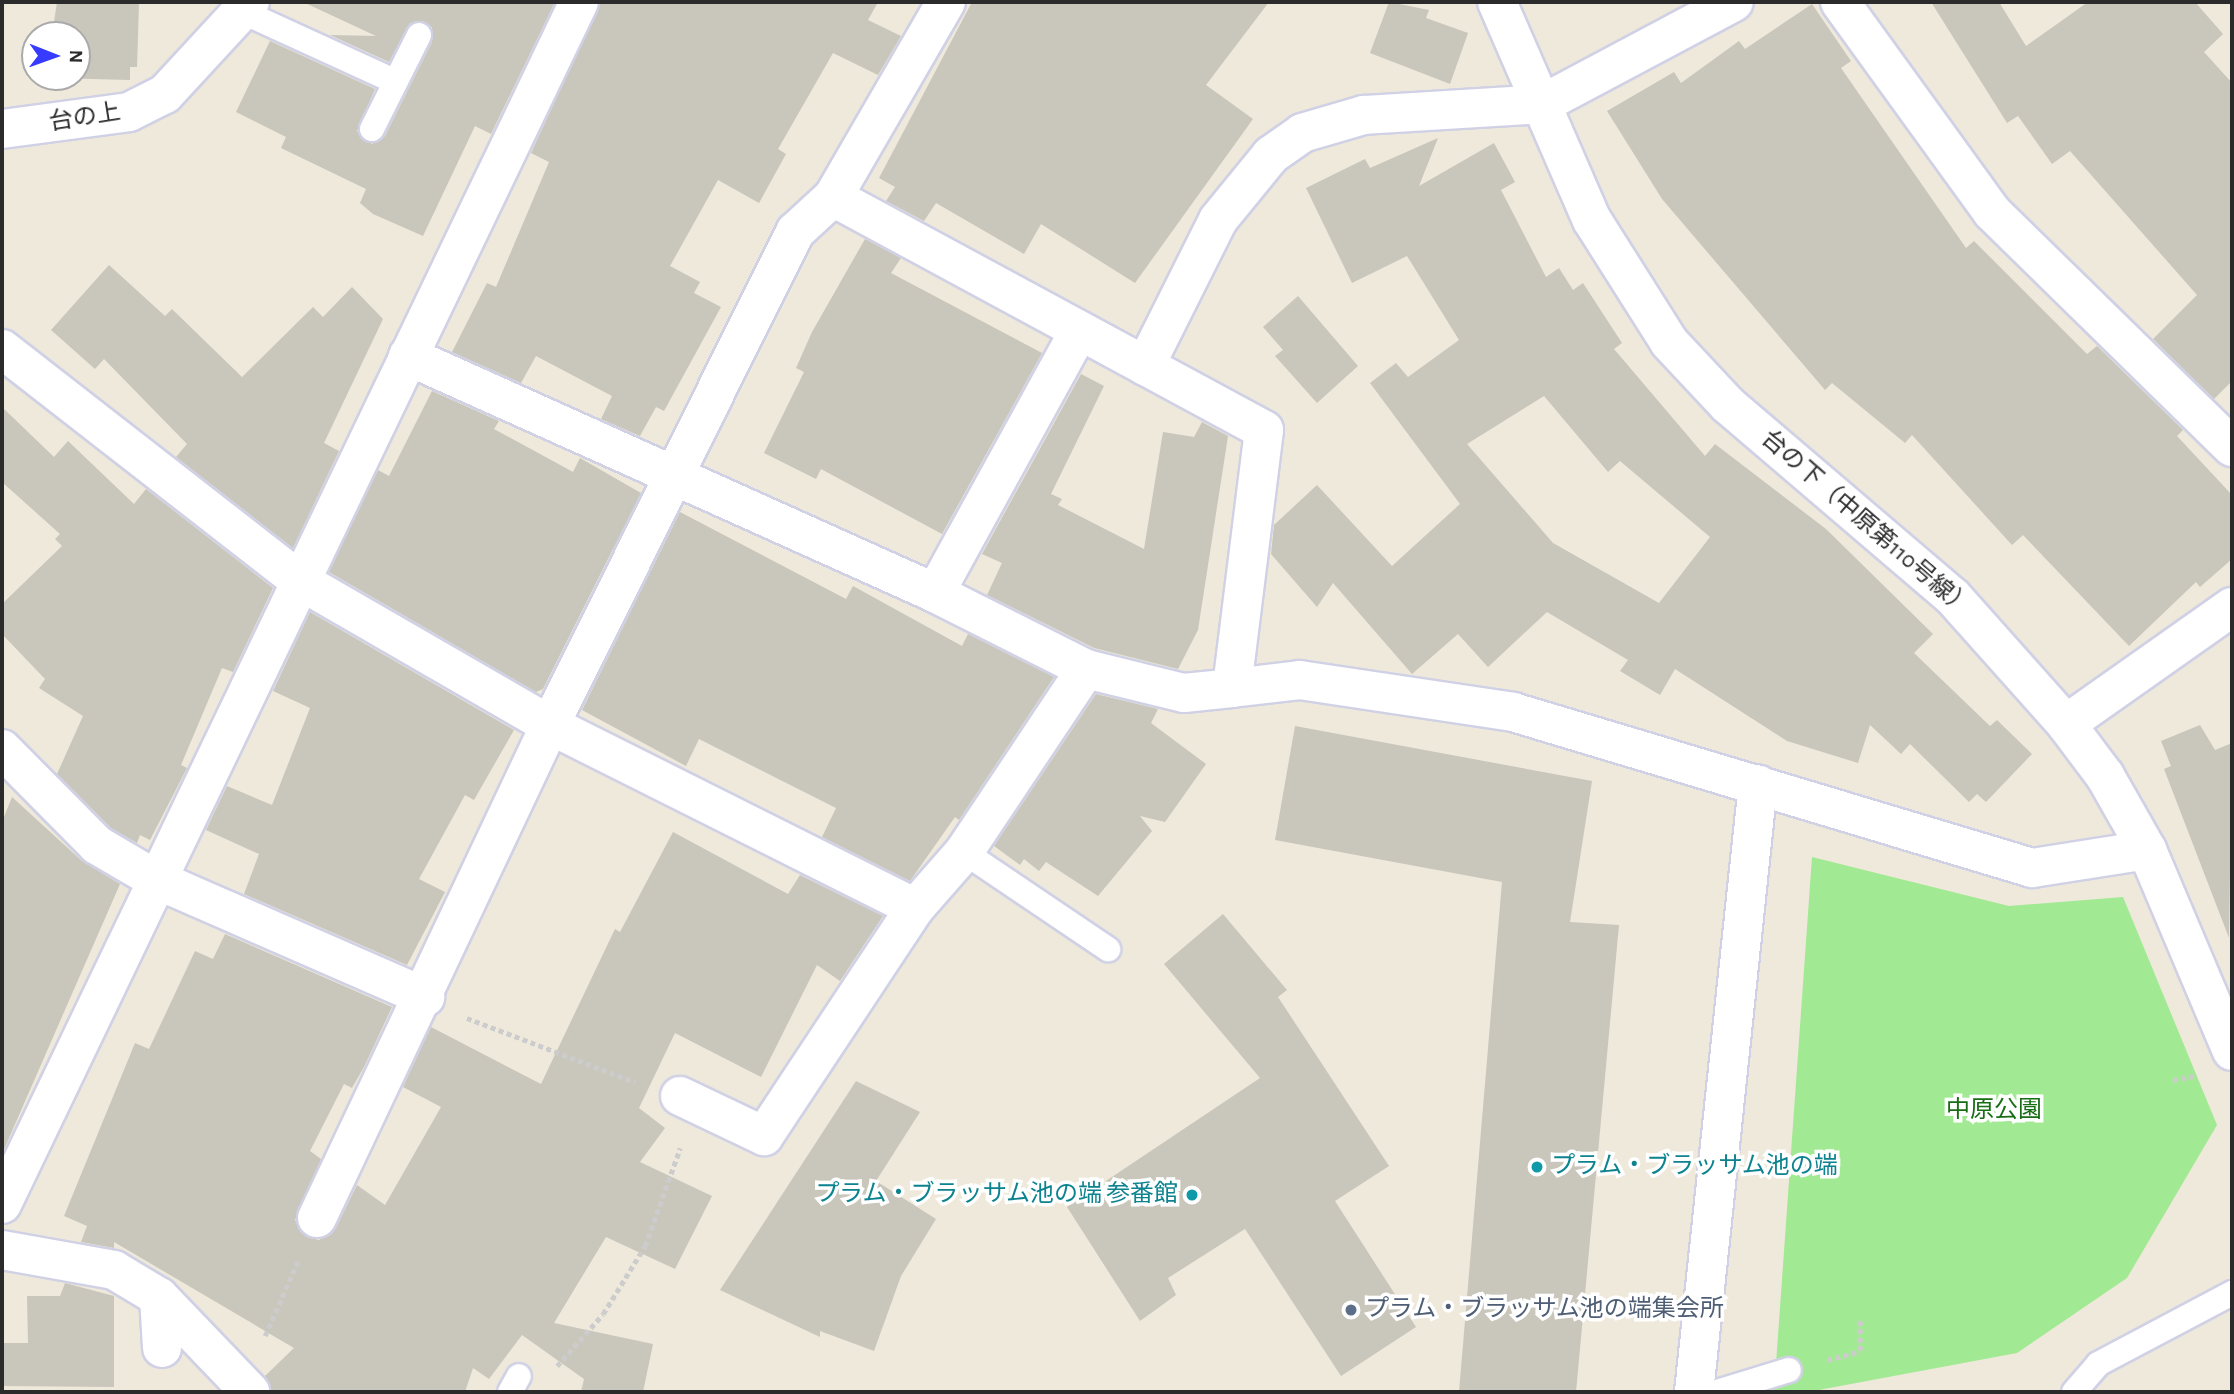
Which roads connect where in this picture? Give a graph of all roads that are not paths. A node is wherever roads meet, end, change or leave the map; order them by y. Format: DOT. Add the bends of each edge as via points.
graph roads {
  1 [pos="579,2"];
  2 [pos="946,2"];
  3 [pos="1497,2"];
  4 [pos="1734,2"];
  5 [pos="1840,2"];
  6 [pos="246,7"];
  7 [pos="419,35"];
  8 [pos="396,82"];
  9 [pos="1542,104"];
  10 [pos="2,129"];
  11 [pos="372,130"];
  12 [pos="833,197"];
  13 [pos="1079,331"];
  14 [pos="2,349"];
  15 [pos="408,356"];
  16 [pos="1144,366"];
  17 [pos="2232,447"];
  18 [pos="673,478"];
  19 [pos="297,579"];
  20 [pos="935,593"];
  21 [pos="2232,607"];
  22 [pos="1086,669"];
  23 [pos="1232,688"];
  24 [pos="2066,724"];
  25 [pos="550,725"];
  26 [pos="2,749"];
  27 [pos="1758,784"];
  28 [pos="2147,850"];
  29 [pos="964,852"];
  30 [pos="155,878"];
  31 [pos="915,908"];
  32 [pos="1108,949"];
  33 [pos="425,998"];
  34 [pos="2232,1051"];
  35 [pos="680,1096"];
  36 [pos="2,1205"];
  37 [pos="317,1218"];
  38 [pos="2,1250"];
  39 [pos="2232,1293"];
  40 [pos="159,1297"];
  41 [pos="162,1348"];
  42 [pos="1789,1370"];
  43 [pos="247,1389"];
  44 [pos="1694,1392"];
  45 [pos="1717,1392"];
  46 [pos="2074,1392"];
  1 -- 15 [label="street"];
  2 -- 12 [label="street"];
  3 -- 9 [label="street, 台の下（中原第110号線）"];
  4 -- 9 [label="street"];
  5 -- 17 [label="street" via="1992,212"];
  6 -- 8 [label="lane"];
  6 -- 10 [label="street, 台の上" via="165,94 141,106 84,121"];
  7 -- 8 [label="lane"];
  8 -- 11 [label="lane"];
  9 -- 16 [label="street" via="1363,115 1302,132 1271,155 1218,220"];
  9 -- 24 [label="street, 台の下（中原第110号線）" via="1592,220 1669,342 1728,405 1952,596"];
  12 -- 13 [label="street"];
  12 -- 18 [label="street" via="794,232"];
  13 -- 16 [label="street"];
  13 -- 20 [label="street"];
  14 -- 19 [label="street"];
  15 -- 18 [label="street"];
  15 -- 19 [label="street"];
  16 -- 23 [label="street" via="1264,430"];
  18 -- 20 [label="street"];
  18 -- 25 [label="street"];
  19 -- 25 [label="street"];
  19 -- 30 [label="street"];
  20 -- 22 [label="street"];
  21 -- 24 [label="street"];
  22 -- 23 [label="street" via="1184,693"];
  22 -- 29 [label="street"];
  23 -- 27 [label="street" via="1300,680 1513,712"];
  24 -- 28 [label="street, 台の下（中原第110号線）" via="2105,776"];
  25 -- 31 [label="street"];
  25 -- 33 [label="street"];
  26 -- 30 [label="street" via="97,845"];
  27 -- 28 [label="street" via="2032,868"];
  27 -- 44 [label="street"];
  28 -- 34 [label="street, 台の下（中原第110号線）"];
  29 -- 31 [label="street"];
  29 -- 32 [label="lane"];
  30 -- 33 [label="street"];
  30 -- 36 [label="street"];
  31 -- 35 [label="street" via="764,1136"];
  33 -- 37 [label="street"];
  38 -- 40 [label="street" via="114,1270"];
  39 -- 46 [label="lane" via="2098,1364"];
  40 -- 41 [label="street"];
  40 -- 43 [label="street"];
  42 -- 45 [label="lane"];
}
